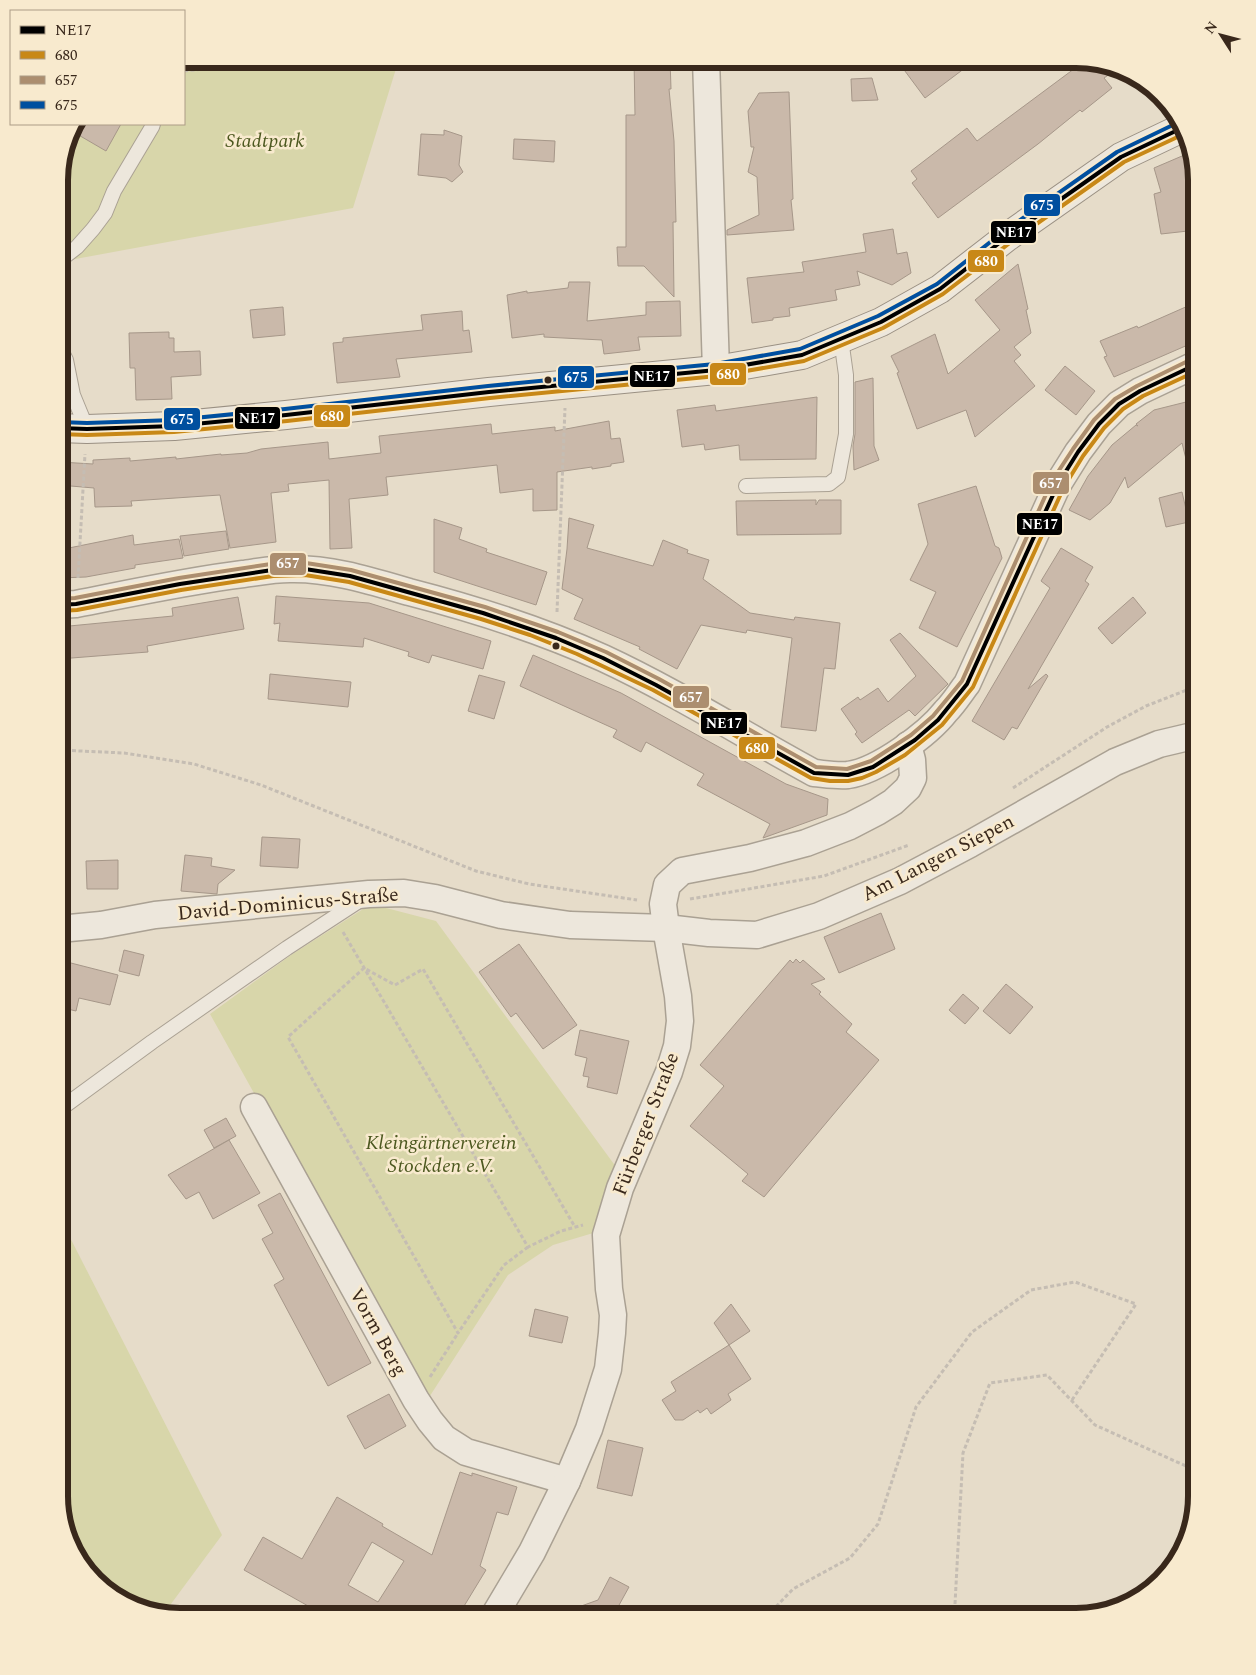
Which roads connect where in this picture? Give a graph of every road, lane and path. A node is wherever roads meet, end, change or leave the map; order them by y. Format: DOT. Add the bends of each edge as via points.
graph roads {
  1 [pos="214,68"];
  2 [pos="706,68"];
  3 [pos="185,71"];
  4 [pos="152,125"];
  5 [pos="1177,130"];
  6 [pos="68,254"];
  7 [pos="840,339"];
  8 [pos="1188,368"];
  9 [pos="68,370"];
  10 [pos="716,370"];
  11 [pos="566,385"];
  12 [pos="68,428"];
  13 [pos="87,429"];
  14 [pos="85,465"];
  15 [pos="746,486"];
  16 [pos="79,555"];
  17 [pos="68,604"];
  18 [pos="556,639"];
  19 [pos="1188,690"];
  20 [pos="1188,737"];
  21 [pos="908,745"];
  22 [pos="68,750"];
  23 [pos="1007,792"];
  24 [pos="915,843"];
  25 [pos="369,894"];
  26 [pos="665,916"];
  27 [pos="335,918"];
  28 [pos="68,928"];
  29 [pos="364,968"];
  30 [pos="68,1103"];
  31 [pos="254,1107"];
  32 [pos="610,1221"];
  33 [pos="575,1227"];
  34 [pos="528,1248"];
  35 [pos="458,1333"];
  36 [pos="416,1400"];
  37 [pos="1072,1400"];
  38 [pos="1188,1467"];
  39 [pos="567,1481"];
  40 [pos="499,1608"];
  41 [pos="775,1608"];
  42 [pos="953,1608"];
  1 -- 3 [label="path"];
  2 -- 10 [label="street"];
  4 -- 6 [label="lane" via="105,213 94,229"];
  5 -- 7 [label="main road" via="1121,156 940,289 881,322"];
  7 -- 10 [label="main road" via="802,355"];
  7 -- 15 [label="lane" via="846,375 846,434 838,477 829,484"];
  8 -- 21 [label="street" via="1119,404 1078,452 1058,484 967,684 946,712"];
  9 -- 13 [label="lane" via="73,395"];
  10 -- 11 [label="main road"];
  11 -- 13 [label="main road" via="174,426"];
  11 -- 18 [label="path"];
  12 -- 13 [label="main road"];
  14 -- 16 [label="path"];
  17 -- 18 [label="street" via="206,579 290,569 308,570 371,581 434,598"];
  18 -- 21 [label="street" via="639,676 814,773 850,775 871,768"];
  19 -- 23 [label="path" via="1146,706 1107,727"];
  20 -- 26 [label="street, Am Langen Siepen" via="1159,744 1114,762 900,881 819,916 757,936 709,933"];
  21 -- 26 [label="street, Fürberger Straße" via="913,778 908,788 892,802 850,826 806,843 682,871 667,885"];
  22 -- 26 [label="path" via="124,753 194,764 260,785 476,871"];
  24 -- 26 [label="path" via="824,876"];
  25 -- 26 [label="street, David-Dominicus-Straße" via="404,893 501,915 570,925"];
  25 -- 27 [label="lane"];
  25 -- 28 [label="street, David-Dominicus-Straße" via="154,915 100,926"];
  26 -- 32 [label="street, Fürberger Straße" via="678,996 680,1022 677,1046"];
  27 -- 29 [label="path"];
  27 -- 30 [label="lane" via="287,948"];
  29 -- 33 [label="path" via="395,985 423,969"];
  29 -- 34 [label="path"];
  29 -- 35 [label="path" via="288,1037"];
  31 -- 36 [label="street, Vorm Berg"];
  32 -- 33 [label="path"];
  32 -- 39 [label="street, Fürberger Straße" via="606,1235 613,1315 608,1369 589,1430"];
  33 -- 34 [label="path"];
  34 -- 35 [label="path" via="504,1265"];
  35 -- 36 [label="path"];
  36 -- 39 [label="street, Vorm Berg" via="444,1438 466,1452"];
  37 -- 38 [label="path" via="1095,1425"];
  37 -- 41 [label="path" via="1136,1304 1075,1282 1031,1290 972,1332 916,1408 878,1524 850,1558 793,1589"];
  37 -- 42 [label="path" via="1047,1375 990,1383 963,1453"];
  39 -- 40 [label="street, Fürberger Straße" via="532,1552"];
}
